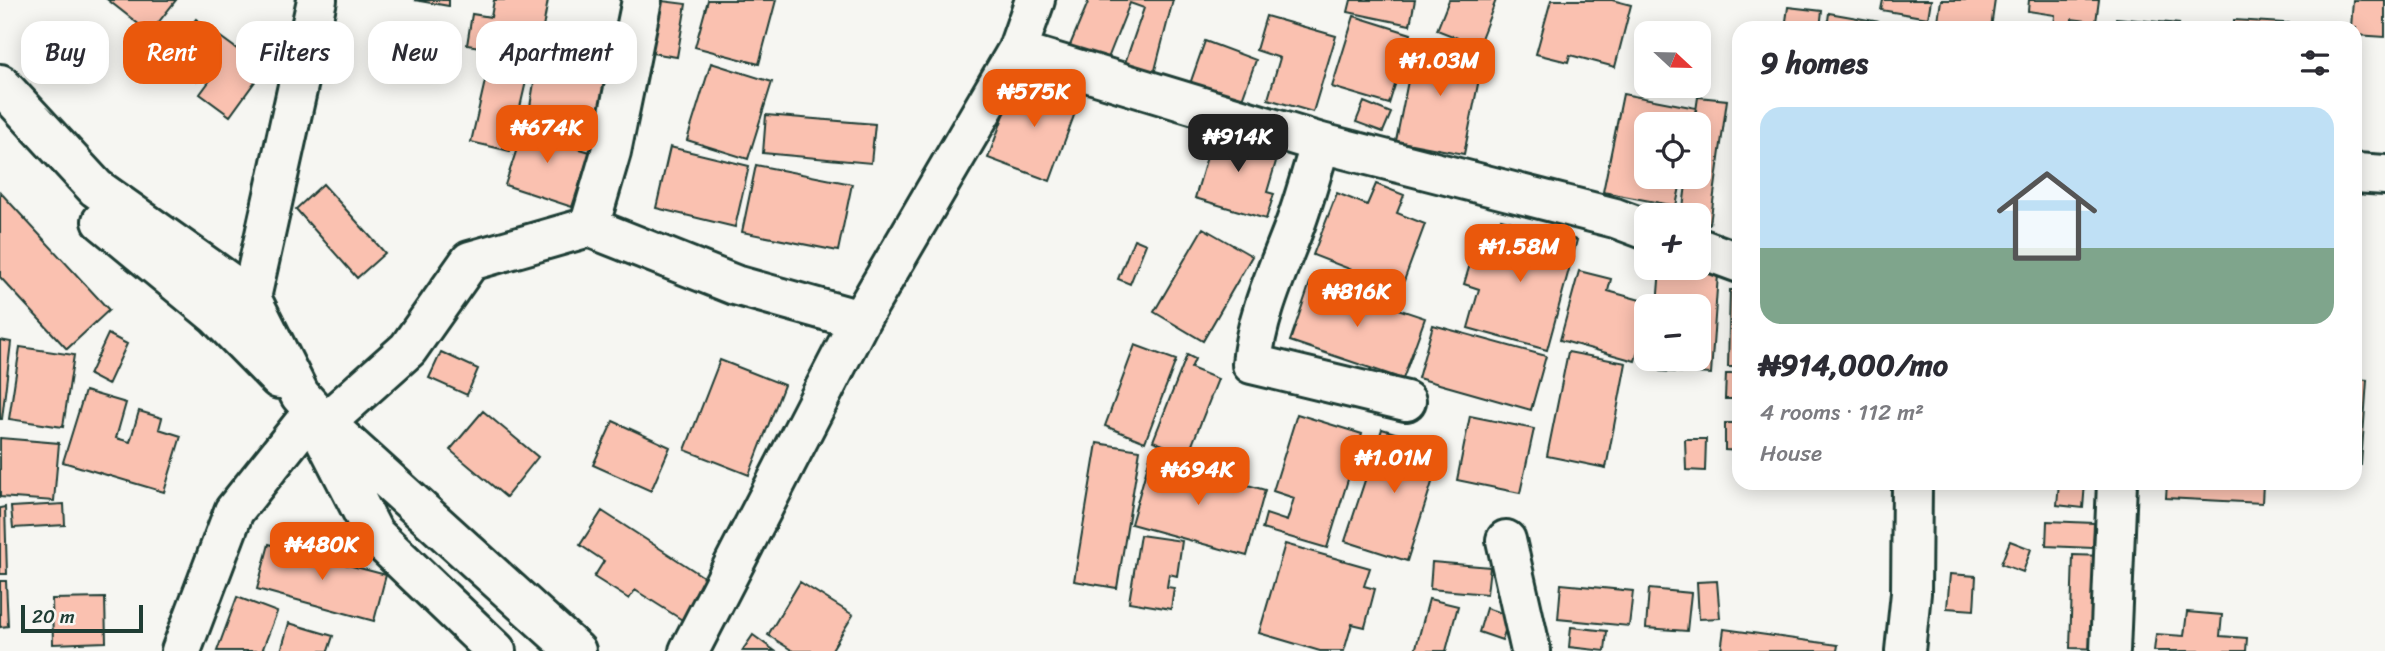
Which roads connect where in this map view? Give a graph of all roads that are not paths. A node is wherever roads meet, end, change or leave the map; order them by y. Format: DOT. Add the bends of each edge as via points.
graph roads {
  1 [pos="317,0"];
  2 [pos="642,0"];
  3 [pos="1027,2"];
  4 [pos="1017,51"];
  5 [pos="0,85"];
  6 [pos="0,117"];
  7 [pos="1321,143"];
  8 [pos="2362,173"];
  9 [pos="2385,175"];
  10 [pos="1634,226"];
  11 [pos="589,227"];
  12 [pos="1711,252"];
  13 [pos="1732,260"];
  14 [pos="251,298"];
  15 [pos="860,320"];
  16 [pos="1406,401"];
  17 [pos="318,418"];
  18 [pos="1912,490"];
  19 [pos="2117,490"];
  20 [pos="1506,540"];
  21 [pos="181,651"];
  22 [pos="496,651"];
  23 [pos="576,651"];
  24 [pos="690,651"];
  25 [pos="1531,651"];
  26 [pos="1905,651"];
  27 [pos="2110,651"];
  1 -- 14 [label="street"];
  2 -- 11 [label="street" via="611,152"];
  3 -- 4 [label="street"];
  4 -- 7 [label="street"];
  4 -- 15 [label="street"];
  5 -- 14 [label="street" via="96,188"];
  6 -- 17 [label="street" via="76,200 216,315"];
  7 -- 10 [label="street"];
  7 -- 16 [label="street" via="1272,282 1252,364"];
  8 -- 9 [label="street"];
  11 -- 15 [label="street" via="735,285"];
  11 -- 17 [label="street" via="470,261 408,349"];
  12 -- 13 [label="street"];
  14 -- 17 [label="street" via="300,395"];
  15 -- 24 [label="street"];
  17 -- 21 [label="street" via="234,511"];
  17 -- 22 [label="street" via="374,534"];
  17 -- 23 [label="street"];
  18 -- 26 [label="street" via="1912,593"];
  19 -- 27 [label="street"];
  20 -- 25 [label="street"];
}
